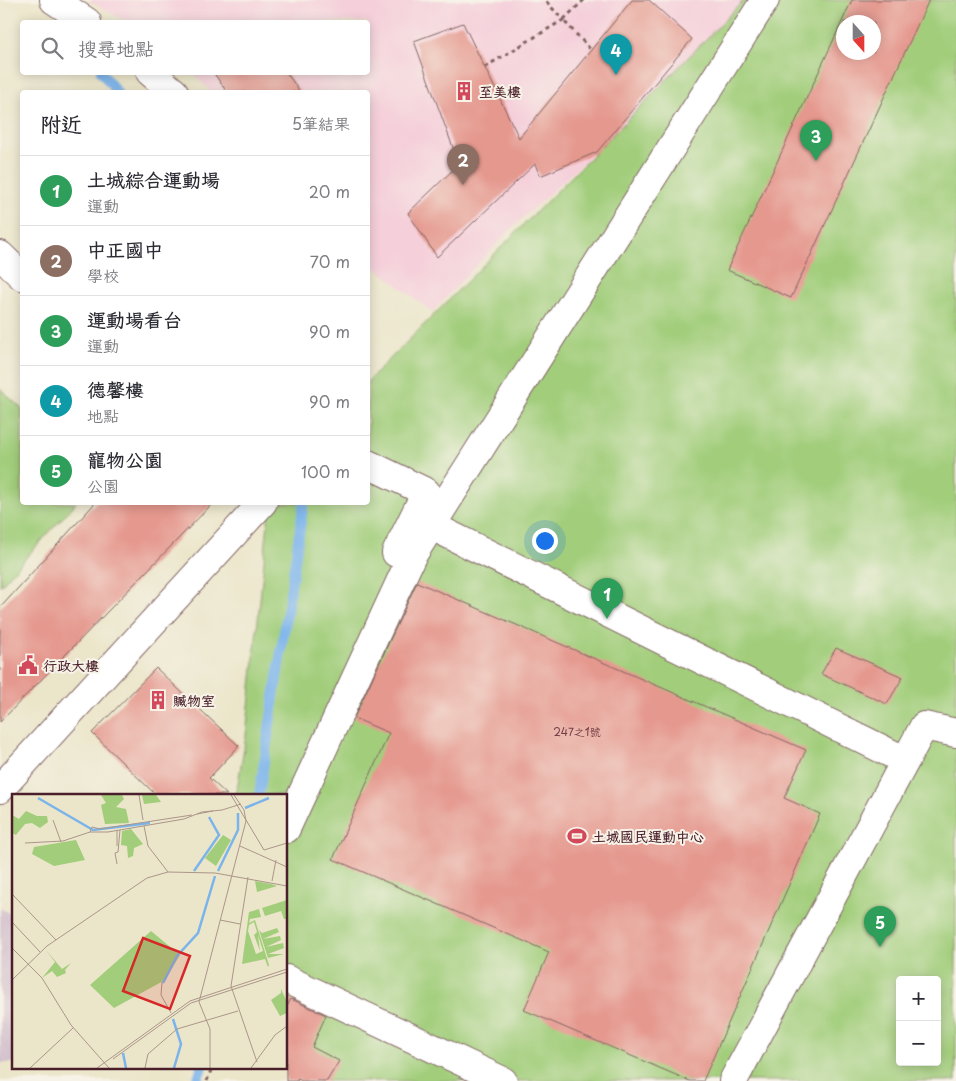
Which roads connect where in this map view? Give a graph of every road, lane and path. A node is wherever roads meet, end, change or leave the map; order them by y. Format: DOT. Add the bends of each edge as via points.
graph roads {
  1 [pos="54,0"];
  2 [pos="545,0"];
  3 [pos="584,0"];
  4 [pos="765,0"];
  5 [pos="84,20"];
  6 [pos="563,20"];
  7 [pos="591,50"];
  8 [pos="485,67"];
  9 [pos="154,75"];
  10 [pos="172,90"];
  11 [pos="0,255"];
  12 [pos="20,274"];
  13 [pos="370,465"];
  14 [pos="260,505"];
  15 [pos="432,526"];
  16 [pos="379,586"];
  17 [pos="956,733"];
  18 [pos="904,760"];
  19 [pos="0,789"];
  20 [pos="288,825"];
  21 [pos="288,980"];
  22 [pos="212,1068"];
  23 [pos="207,1081"];
  24 [pos="503,1081"];
  25 [pos="733,1081"];
  1 -- 5 [label="street"];
  2 -- 6 [label="path"];
  3 -- 6 [label="path"];
  4 -- 15 [label="street"];
  6 -- 7 [label="path"];
  6 -- 8 [label="path"];
  9 -- 10 [label="street"];
  11 -- 12 [label="street"];
  13 -- 16 [label="street" via="426,492"];
  14 -- 19 [label="street"];
  15 -- 18 [label="street"];
  15 -- 20 [label="street" via="412,556"];
  17 -- 18 [label="street" via="924,726"];
  18 -- 25 [label="street"];
  21 -- 24 [label="street"];
  22 -- 23 [label="path"];
}
